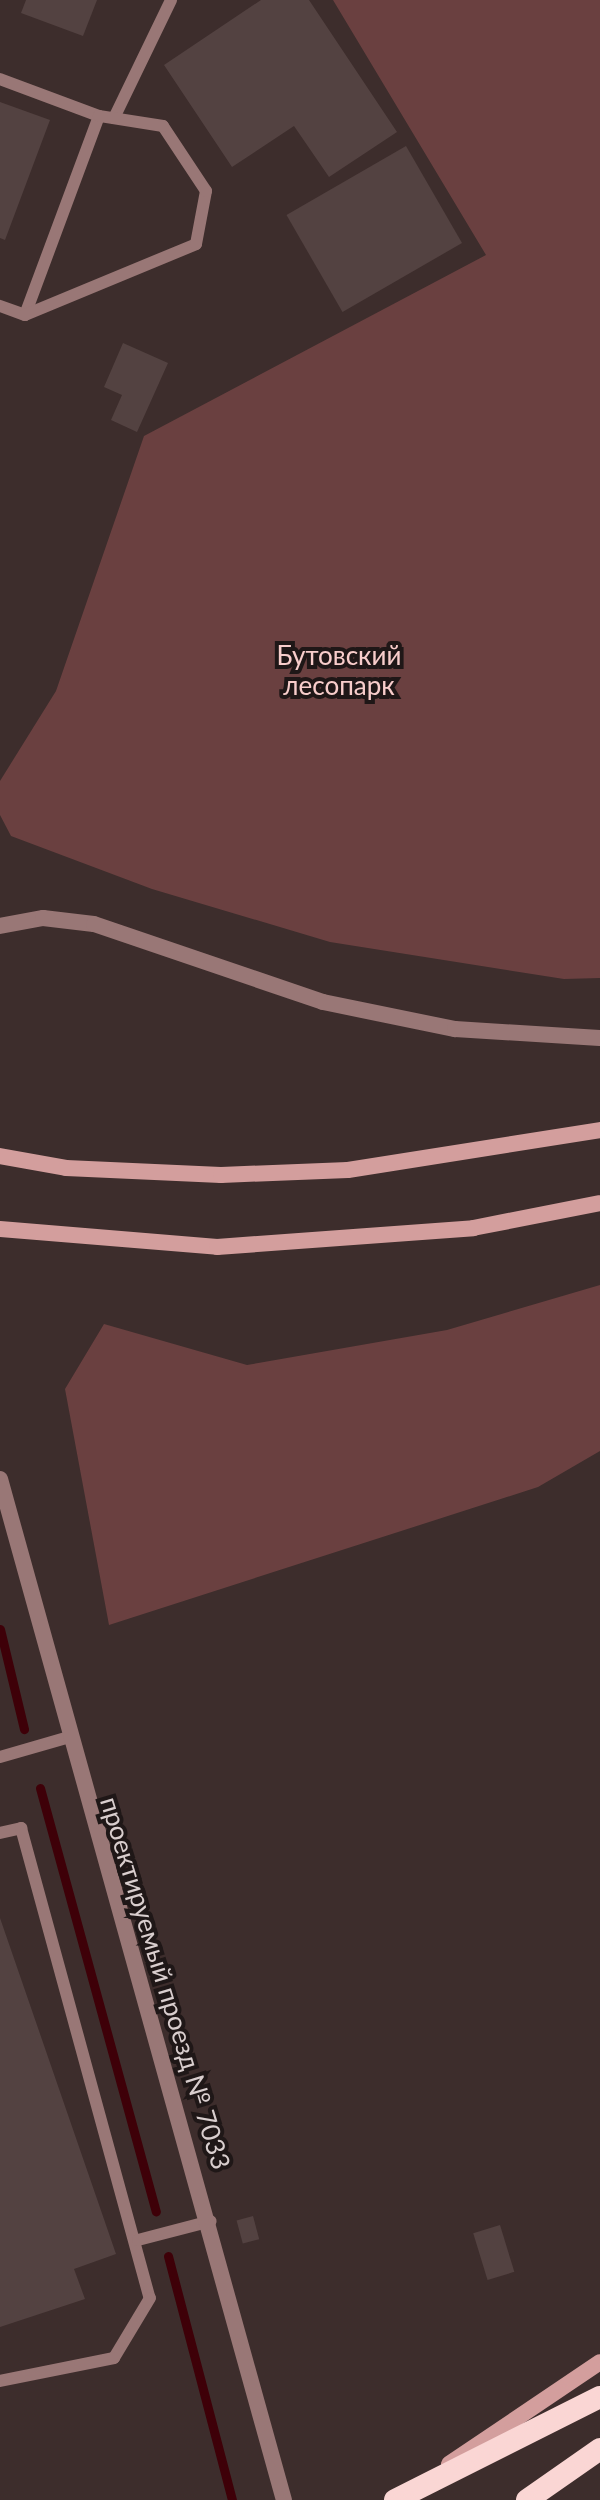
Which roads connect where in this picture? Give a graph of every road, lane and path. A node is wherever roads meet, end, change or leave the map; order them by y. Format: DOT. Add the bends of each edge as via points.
graph roads {
  1 [pos="171,0"];
  2 [pos="0,79"];
  3 [pos="99,116"];
  4 [pos="114,118"];
  5 [pos="0,306"];
  6 [pos="25,315"];
  7 [pos="0,926"];
  8 [pos="600,1038"];
  9 [pos="600,1130"];
  10 [pos="0,1156"];
  11 [pos="600,1203"];
  12 [pos="0,1229"];
  13 [pos="0,1479"];
  14 [pos="66,1738"];
  15 [pos="0,1757"];
  16 [pos="0,1833"];
  17 [pos="211,2221"];
  18 [pos="138,2240"];
  19 [pos="600,2362"];
  20 [pos="0,2381"];
  21 [pos="600,2397"];
  22 [pos="600,2449"];
  23 [pos="402,2495"];
  24 [pos="284,2500"];
  25 [pos="527,2500"];
  1 -- 4 [label="lane"];
  2 -- 3 [label="lane"];
  3 -- 4 [label="lane"];
  3 -- 6 [label="lane"];
  4 -- 6 [label="lane" via="163,126 206,191 196,244"];
  5 -- 6 [label="lane"];
  7 -- 8 [label="street" via="43,918 94,924 323,1002 455,1029"];
  9 -- 10 [label="main road" via="348,1170 221,1175 66,1168"];
  11 -- 12 [label="main road" via="473,1228 247,1246"];
  13 -- 14 [label="street, проектируемый проезд № 7033"];
  14 -- 15 [label="lane"];
  14 -- 17 [label="street, проектируемый проезд № 7033"];
  16 -- 18 [label="lane" via="21,1828"];
  17 -- 18 [label="lane"];
  17 -- 24 [label="street, проектируемый проезд № 7033"];
  18 -- 20 [label="lane" via="150,2298 114,2358"];
  19 -- 23 [label="main road"];
  21 -- 23 [label="highway"];
  22 -- 25 [label="highway"];
}
